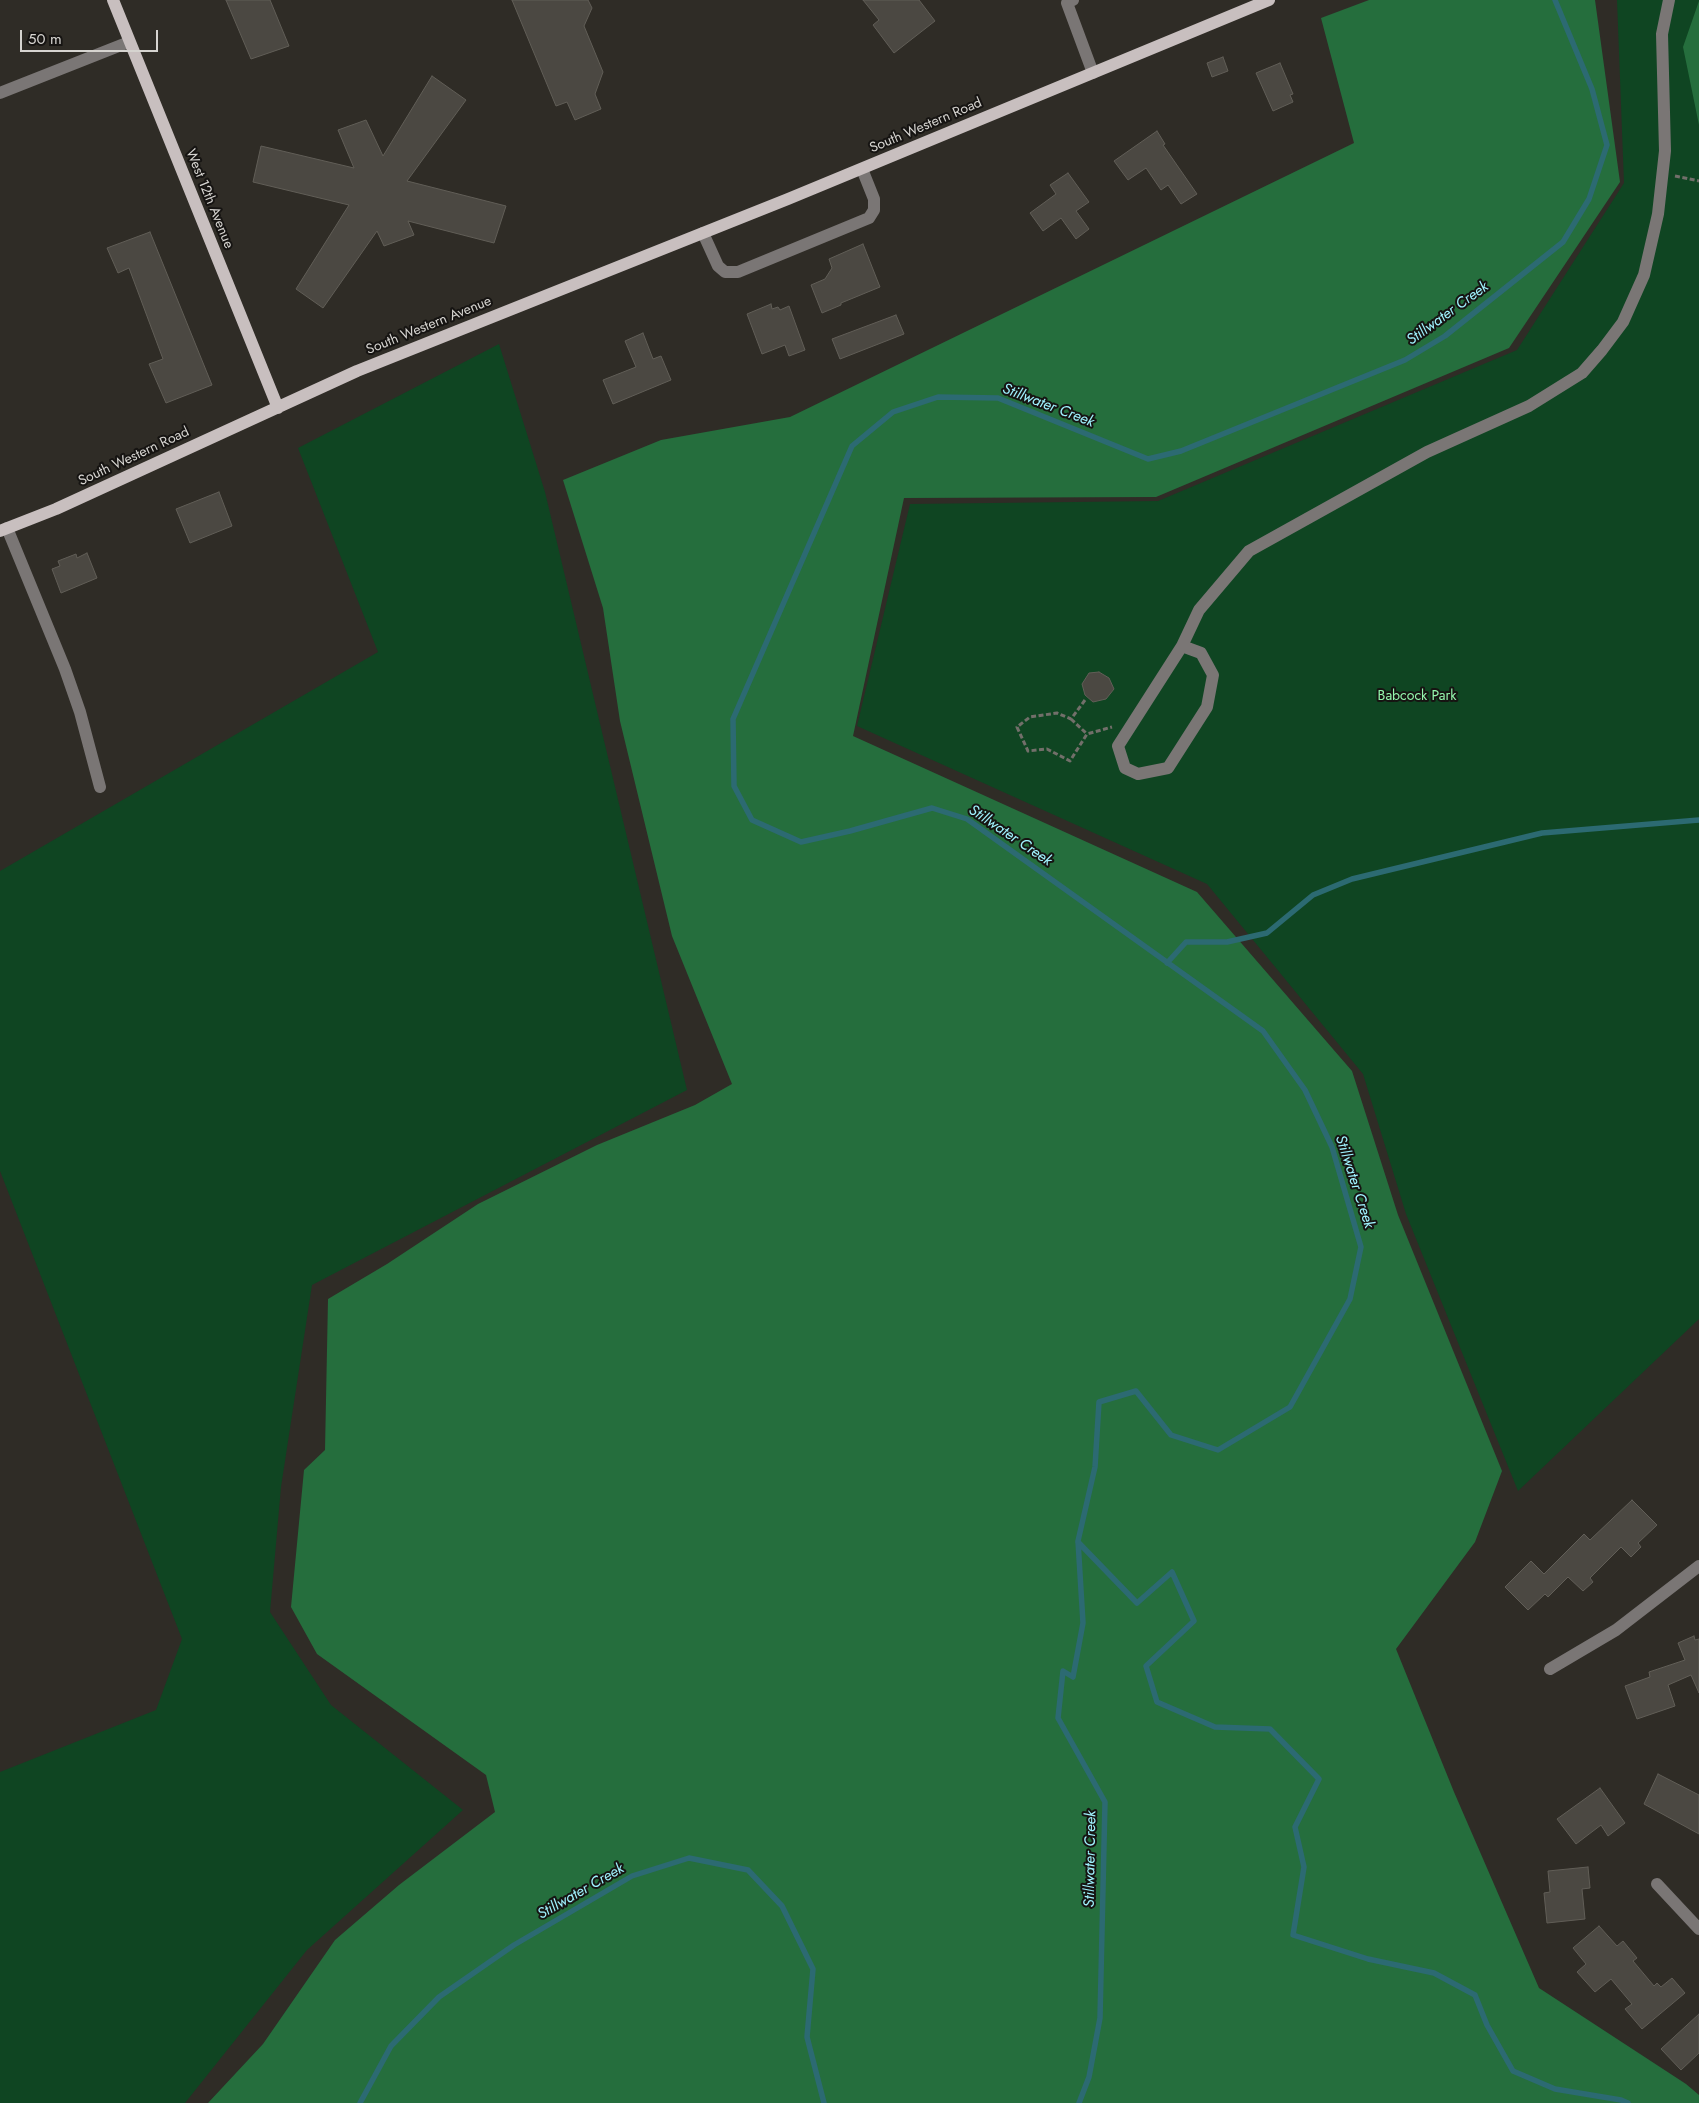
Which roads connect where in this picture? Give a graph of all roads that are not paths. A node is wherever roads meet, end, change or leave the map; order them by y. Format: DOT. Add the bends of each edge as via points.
graph roads {
  1 [pos="113,0"];
  2 [pos="1073,0"];
  3 [pos="1269,0"];
  4 [pos="1669,0"];
  5 [pos="129,42"];
  6 [pos="1094,73"];
  7 [pos="0,93"];
  8 [pos="862,169"];
  9 [pos="703,233"];
  10 [pos="592,276"];
  11 [pos="278,408"];
  12 [pos="4,530"];
  13 [pos="1182,646"];
  14 [pos="100,787"];
  15 [pos="1699,1566"];
  16 [pos="1550,1669"];
  17 [pos="1657,1884"];
  18 [pos="1699,1928"];
  1 -- 5 [label="main road, West 12th Avenue"];
  2 -- 6 [label="street" via="1067,3"];
  3 -- 6 [label="main road, South Western Road"];
  4 -- 13 [label="street" via="1662,34 1665,151 1658,214 1644,275 1623,322 1582,373 1529,406 1427,452 1249,551 1199,610"];
  5 -- 7 [label="street"];
  5 -- 11 [label="main road, West 12th Avenue"];
  6 -- 8 [label="main road, South Western Road"];
  8 -- 9 [label="main road, South Western Road"];
  8 -- 9 [label="street" via="874,199 874,210 869,218 738,272 725,272 718,266"];
  9 -- 10 [label="main road, South Western Road"];
  10 -- 11 [label="main road, South Western Avenue" via="357,372"];
  11 -- 12 [label="main road, South Western Road" via="56,510"];
  12 -- 14 [label="street" via="65,669"];
  13 -- 13 [label="street" via="1118,746 1125,768 1138,774 1168,768 1207,707 1213,675 1201,653"];
  15 -- 16 [label="street" via="1616,1630"];
  17 -- 18 [label="street"];
}
